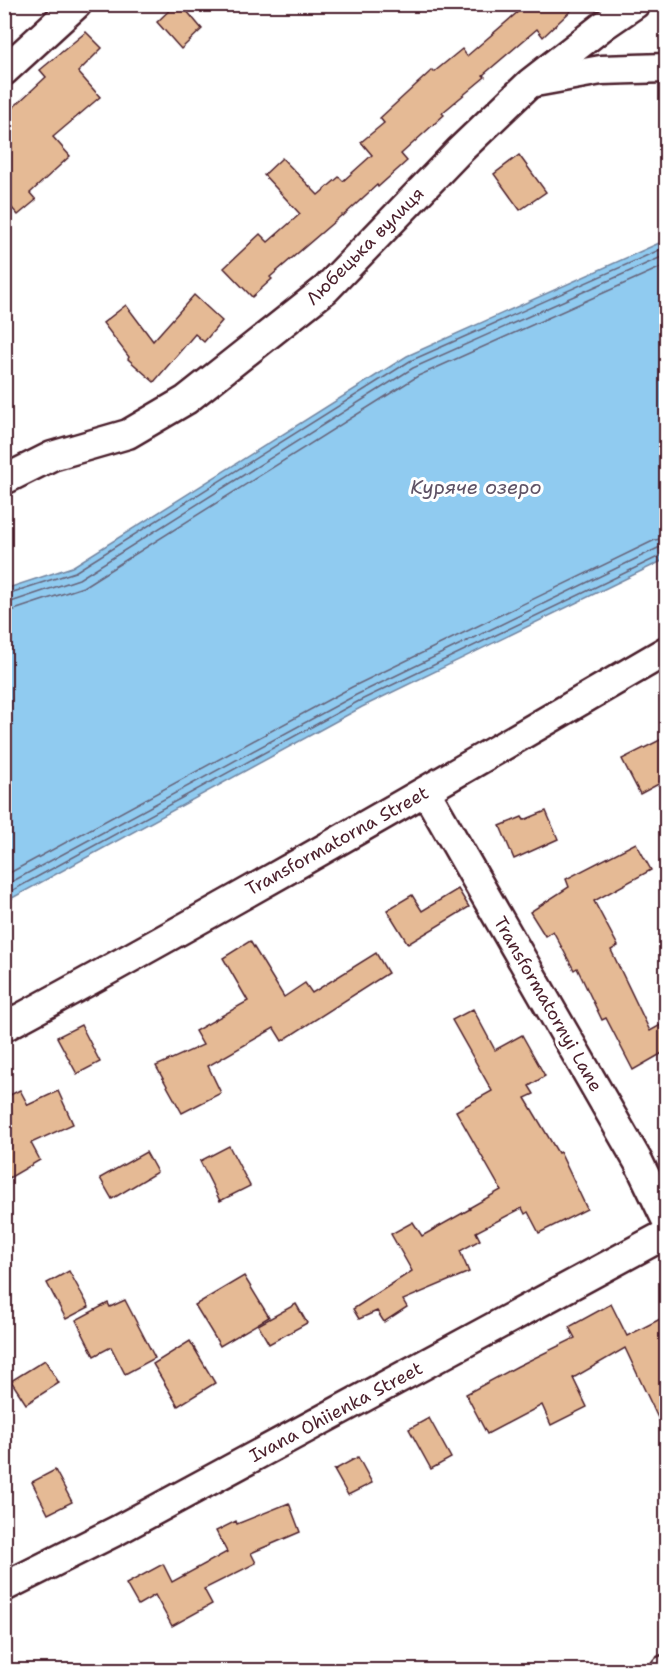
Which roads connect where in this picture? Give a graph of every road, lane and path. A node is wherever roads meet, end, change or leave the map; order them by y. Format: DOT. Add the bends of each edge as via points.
graph roads {
  1 [pos="77,4"];
  2 [pos="635,4"];
  3 [pos="666,68"];
  4 [pos="4,71"];
  5 [pos="530,83"];
  6 [pos="4,480"];
  7 [pos="666,651"];
  8 [pos="426,792"];
  9 [pos="4,1027"];
  10 [pos="666,1219"];
  11 [pos="666,1234"];
  12 [pos="4,1587"];
  1 -- 4 [label="street"];
  2 -- 5 [label="street, Любецька вулиця"];
  3 -- 5 [label="street" via="601,70"];
  5 -- 6 [label="street, Любецька вулиця" via="326,289 186,400 128,434 52,456"];
  7 -- 8 [label="street, Transformatorna Street"];
  8 -- 9 [label="street, Transformatorna Street"];
  8 -- 10 [label="street, Transformatornyi Lane" via="639,1163"];
  11 -- 12 [label="street, Ivana Ohiienka Street" via="118,1530"];
}
